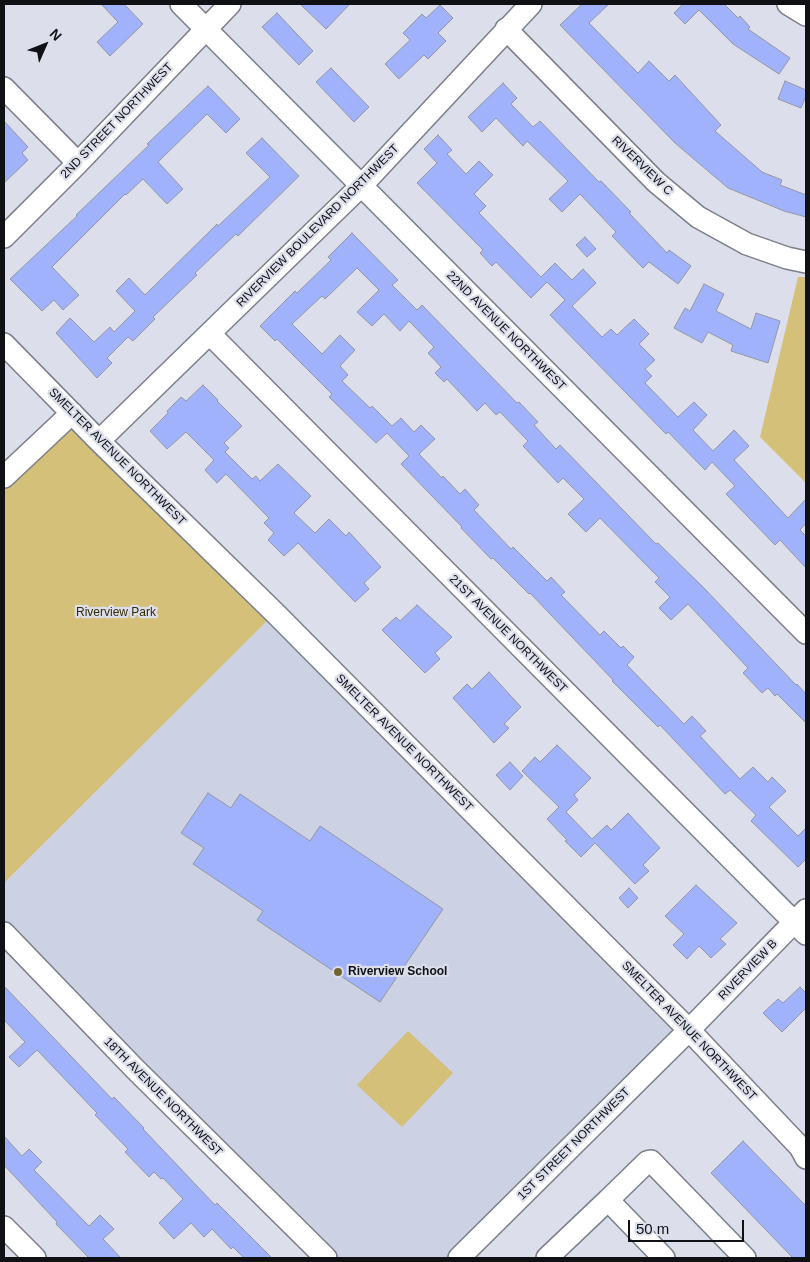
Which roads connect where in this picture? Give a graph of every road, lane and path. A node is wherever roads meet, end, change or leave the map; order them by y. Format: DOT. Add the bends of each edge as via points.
graph roads {
  1 [pos="181,4"];
  2 [pos="230,4"];
  3 [pos="531,4"];
  4 [pos="788,4"];
  5 [pos="806,15"];
  6 [pos="205,28"];
  7 [pos="506,29"];
  8 [pos="4,88"];
  9 [pos="78,163"];
  10 [pos="362,185"];
  11 [pos="4,237"];
  12 [pos="806,262"];
  13 [pos="210,334"];
  14 [pos="4,344"];
  15 [pos="72,413"];
  16 [pos="99,441"];
  17 [pos="4,477"];
  18 [pos="806,633"];
  19 [pos="802,922"];
  20 [pos="4,933"];
  21 [pos="689,1030"];
  22 [pos="804,1152"];
  23 [pos="608,1200"];
  24 [pos="4,1227"];
  25 [pos="35,1258"];
  26 [pos="326,1258"];
  27 [pos="459,1258"];
  28 [pos="547,1258"];
  29 [pos="664,1258"];
  30 [pos="745,1258"];
  1 -- 6 [label="street, 22ND AVENUE NORTHWEST"];
  2 -- 6 [label="street, 2ND STREET NORTHWEST"];
  3 -- 7 [label="street, RIVERVIEW BOULEVARD NORTHWEST"];
  4 -- 5 [label="street"];
  6 -- 9 [label="street, 2ND STREET NORTHWEST"];
  6 -- 10 [label="street, 22ND AVENUE NORTHWEST"];
  7 -- 10 [label="street, RIVERVIEW BOULEVARD NORTHWEST"];
  7 -- 12 [label="street, RIVERVIEW C" via="656,182 698,218 747,244"];
  8 -- 9 [label="street"];
  9 -- 11 [label="street, 2ND STREET NORTHWEST"];
  10 -- 13 [label="street, RIVERVIEW BOULEVARD NORTHWEST"];
  10 -- 18 [label="street, 22ND AVENUE NORTHWEST"];
  13 -- 16 [label="street, RIVERVIEW BOULEVARD NORTHWEST"];
  13 -- 19 [label="street, 21ST AVENUE NORTHWEST"];
  14 -- 15 [label="street, SMELTER AVENUE NORTHWEST"];
  15 -- 16 [label="street, SMELTER AVENUE NORTHWEST"];
  15 -- 17 [label="street"];
  16 -- 21 [label="street, SMELTER AVENUE NORTHWEST" via="268,606"];
  19 -- 21 [label="street, RIVERVIEW B"];
  20 -- 26 [label="street, 18TH AVENUE NORTHWEST" via="135,1069"];
  21 -- 22 [label="street, SMELTER AVENUE NORTHWEST"];
  21 -- 27 [label="street, 1ST STREET NORTHWEST"];
  23 -- 28 [label="street"];
  23 -- 29 [label="street"];
  23 -- 30 [label="street" via="651,1161"];
  24 -- 25 [label="street"];
}
